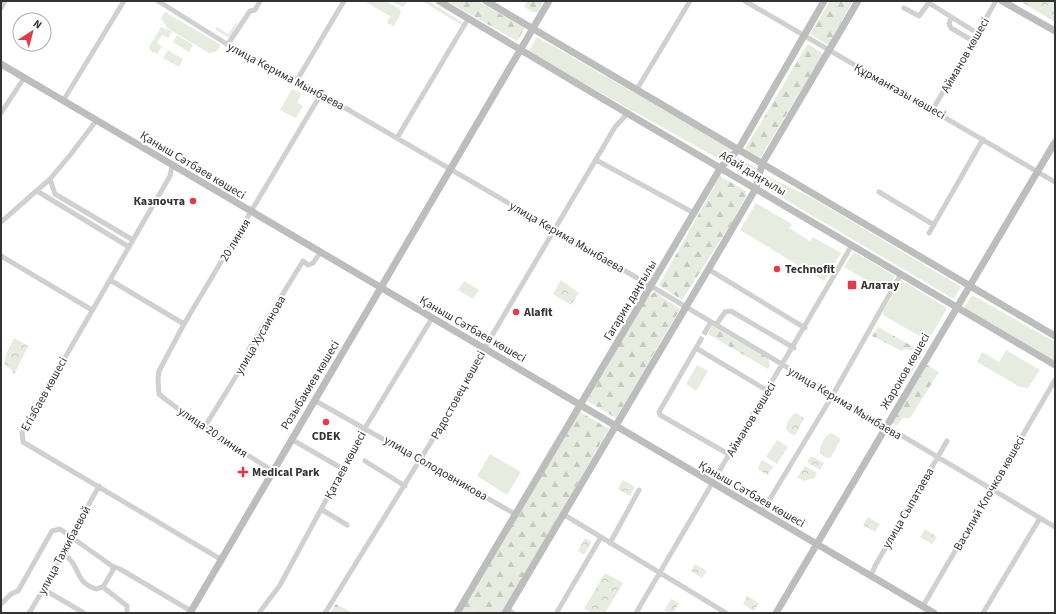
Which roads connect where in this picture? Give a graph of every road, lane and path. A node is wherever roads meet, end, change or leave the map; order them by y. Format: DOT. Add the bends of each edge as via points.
graph roads {
  1 [pos="5,1"];
  2 [pos="124,1"];
  3 [pos="158,1"];
  4 [pos="260,1"];
  5 [pos="344,1"];
  6 [pos="439,1"];
  7 [pos="486,1"];
  8 [pos="549,1"];
  9 [pos="690,1"];
  10 [pos="745,1"];
  11 [pos="759,1"];
  12 [pos="824,1"];
  13 [pos="858,1"];
  14 [pos="996,1"];
  15 [pos="1002,1"];
  16 [pos="929,2"];
  17 [pos="755,7"];
  18 [pos="1,8"];
  19 [pos="904,8"];
  20 [pos="951,17"];
  21 [pos="468,19"];
  22 [pos="533,29"];
  23 [pos="1055,31"];
  24 [pos="977,34"];
  25 [pos="804,36"];
  26 [pos="973,41"];
  27 [pos="228,44"];
  28 [pos="520,50"];
  29 [pos="829,50"];
  30 [pos="1,64"];
  31 [pos="24,78"];
  32 [pos="297,80"];
  33 [pos="637,89"];
  34 [pos="321,94"];
  35 [pos="63,101"];
  36 [pos="933,109"];
  37 [pos="1,113"];
  38 [pos="627,114"];
  39 [pos="96,120"];
  40 [pos="397,138"];
  41 [pos="983,139"];
  42 [pos="1055,142"];
  43 [pos="738,150"];
  44 [pos="596,160"];
  45 [pos="762,164"];
  46 [pos="172,166"];
  47 [pos="721,167"];
  48 [pos="450,169"];
  49 [pos="1038,171"];
  50 [pos="50,179"];
  51 [pos="1055,182"];
  52 [pos="756,188"];
  53 [pos="37,191"];
  54 [pos="879,192"];
  55 [pos="55,194"];
  56 [pos="51,200"];
  57 [pos="251,212"];
  58 [pos="694,214"];
  59 [pos="1,222"];
  60 [pos="934,225"];
  61 [pos="555,231"];
  62 [pos="929,233"];
  63 [pos="133,240"];
  64 [pos="852,245"];
  65 [pos="129,247"];
  66 [pos="320,253"];
  67 [pos="1,256"];
  68 [pos="708,269"];
  69 [pos="901,274"];
  70 [pos="110,280"];
  71 [pos="651,286"];
  72 [pos="968,286"];
  73 [pos="381,288"];
  74 [pos="685,306"];
  75 [pos="956,307"];
  76 [pos="92,310"];
  77 [pos="432,318"];
  78 [pos="711,322"];
  79 [pos="184,324"];
  80 [pos="716,325"];
  81 [pos="805,328"];
  82 [pos="705,332"];
  83 [pos="1055,336"];
  84 [pos="700,341"];
  85 [pos="696,348"];
  86 [pos="794,348"];
  87 [pos="484,349"];
  88 [pos="1055,365"];
  89 [pos="783,366"];
  90 [pos="1055,380"];
  91 [pos="158,389"];
  92 [pos="768,391"];
  93 [pos="832,395"];
  94 [pos="314,400"];
  95 [pos="579,405"];
  96 [pos="616,426"];
  97 [pos="886,427"];
  98 [pos="204,428"];
  99 [pos="365,428"];
  100 [pos="291,439"];
  101 [pos="946,440"];
  102 [pos="730,455"];
  103 [pos="937,458"];
  104 [pos="420,460"];
  105 [pos="365,461"];
  106 [pos="343,469"];
  107 [pos="273,471"];
  108 [pos="713,483"];
  109 [pos="99,486"];
  110 [pos="405,486"];
  111 [pos="990,489"];
  112 [pos="639,490"];
  113 [pos="321,509"];
  114 [pos="762,512"];
  115 [pos="516,514"];
  116 [pos="563,514"];
  117 [pos="1040,518"];
  118 [pos="347,525"];
  119 [pos="1055,527"];
  120 [pos="72,536"];
  121 [pos="601,537"];
  122 [pos="610,543"];
  123 [pos="817,544"];
  124 [pos="64,554"];
  125 [pos="222,560"];
  126 [pos="112,566"];
  127 [pos="659,572"];
  128 [pos="871,576"];
  129 [pos="103,587"];
  130 [pos="43,589"];
  131 [pos="1,604"];
  132 [pos="923,606"];
  133 [pos="32,612"];
  134 [pos="191,612"];
  135 [pos="509,612"];
  136 [pos="557,612"];
  137 [pos="84,613"];
  138 [pos="127,613"];
  139 [pos="258,613"];
  140 [pos="325,613"];
  141 [pos="457,613"];
  142 [pos="636,613"];
  143 [pos="726,613"];
  144 [pos="776,613"];
  145 [pos="934,613"];
  146 [pos="983,613"];
  1 -- 18 [label="street"];
  2 -- 35 [label="street"];
  3 -- 27 [label="street, улица Керима Мынбаева"];
  4 -- 27 [label="street" via="255,10 250,11"];
  5 -- 32 [label="street"];
  6 -- 21 [label="main road, Абай даңғылы"];
  7 -- 22 [label="main road, Абай даңғылы"];
  8 -- 22 [label="main road"];
  9 -- 33 [label="street"];
  10 -- 17 [label="street, Құрманғазы көшесі"];
  11 -- 17 [label="street"];
  12 -- 25 [label="main road, Гагарин даңғылы"];
  13 -- 29 [label="main road"];
  14 -- 24 [label="street, Айманов көшесі"];
  15 -- 23 [label="main road"];
  16 -- 19 [label="street" via="919,16"];
  16 -- 20 [label="street"];
  17 -- 25 [label="street, Құрманғазы көшесі"];
  20 -- 24 [label="street"];
  20 -- 26 [label="street" via="951,28"];
  21 -- 28 [label="main road, Абай даңғылы"];
  21 -- 40 [label="street"];
  22 -- 28 [label="main road"];
  22 -- 33 [label="main road, Абай даңғылы"];
  24 -- 26 [label="street, Айманов көшесі"];
  25 -- 29 [label="street, Құрманғазы көшесі"];
  25 -- 43 [label="main road, Гагарин даңғылы"];
  26 -- 36 [label="street, Айманов көшесі"];
  27 -- 32 [label="street, улица Керима Мынбаева"];
  28 -- 38 [label="main road, Абай даңғылы"];
  28 -- 48 [label="main road, Розыбакиев көшесі"];
  29 -- 36 [label="street, Құрманғазы көшесі"];
  29 -- 45 [label="main road"];
  30 -- 31 [label="main road, Қаныш Сәтбаев көшесі"];
  31 -- 35 [label="main road, Қаныш Сәтбаев көшесі"];
  31 -- 37 [label="street"];
  32 -- 34 [label="street, улица Керима Мынбаева"];
  33 -- 43 [label="main road, Абай даңғылы"];
  34 -- 40 [label="street, улица Керима Мынбаева"];
  34 -- 57 [label="street, 20 линия"];
  35 -- 39 [label="main road, Қаныш Сәтбаев көшесі"];
  36 -- 41 [label="street, Құрманғазы көшесі"];
  38 -- 44 [label="street, Радостовец көшесі" via="615,127"];
  38 -- 47 [label="main road, Абай даңғылы"];
  39 -- 46 [label="main road, Қаныш Сәтбаев көшесі"];
  39 -- 50 [label="street"];
  40 -- 48 [label="street, улица Керима Мынбаева"];
  41 -- 49 [label="street, Құрманғазы көшесі"];
  41 -- 60 [label="street"];
  42 -- 49 [label="main road, Жароков көшесі"];
  43 -- 45 [label="main road, Абай даңғылы"];
  43 -- 47 [label="main road, Гагарин даңғылы"];
  44 -- 58 [label="street"];
  44 -- 61 [label="street, Радостовец көшесі"];
  45 -- 52 [label="main road"];
  45 -- 72 [label="main road, Абай даңғылы"];
  46 -- 57 [label="main road, Қаныш Сәтбаев көшесі"];
  46 -- 63 [label="street, Егізбаев көшесі" via="170,176"];
  47 -- 52 [label="main road, Абай даңғылы"];
  47 -- 58 [label="main road, Гагарин даңғылы"];
  48 -- 61 [label="street, улица Керима Мынбаева"];
  48 -- 73 [label="main road, Розыбакиев көшесі"];
  49 -- 51 [label="street, Құрманғазы көшесі"];
  49 -- 72 [label="main road, Жароков көшесі"];
  50 -- 53 [label="street"];
  50 -- 55 [label="street"];
  52 -- 64 [label="main road, Абай даңғылы"];
  52 -- 68 [label="main road"];
  53 -- 56 [label="street"];
  53 -- 59 [label="street"];
  54 -- 60 [label="street"];
  55 -- 56 [label="street"];
  55 -- 63 [label="street"];
  56 -- 65 [label="street"];
  57 -- 66 [label="main road, Қаныш Сәтбаев көшесі"];
  57 -- 79 [label="street, 20 линия"];
  58 -- 71 [label="main road, Гагарин даңғылы"];
  60 -- 62 [label="street"];
  61 -- 71 [label="street, улица Керима Мынбаева"];
  61 -- 87 [label="street, Радостовец көшесі"];
  63 -- 65 [label="street, Егізбаев көшесі"];
  64 -- 69 [label="main road, Абай даңғылы"];
  64 -- 81 [label="street, Айманов көшесі"];
  65 -- 70 [label="street, Егізбаев көшесі"];
  66 -- 73 [label="main road, Қаныш Сәтбаев көшесі"];
  66 -- 98 [label="street, улица Хусаинова" via="313,263 302,261"];
  67 -- 76 [label="street"];
  68 -- 74 [label="main road"];
  68 -- 81 [label="street"];
  69 -- 75 [label="main road, Абай даңғылы"];
  69 -- 93 [label="street"];
  70 -- 76 [label="street, Егізбаев көшесі"];
  70 -- 79 [label="street"];
  71 -- 74 [label="street, улица Керима Мынбаева"];
  71 -- 95 [label="main road, Гагарин даңғылы"];
  72 -- 75 [label="main road, Жароков көшесі"];
  72 -- 83 [label="main road, Абай даңғылы"];
  73 -- 77 [label="main road, Қаныш Сәтбаев көшесі"];
  73 -- 94 [label="main road, Розыбакиев көшесі"];
  74 -- 78 [label="street, улица Керима Мынбаева"];
  74 -- 96 [label="main road"];
  75 -- 88 [label="main road, Абай даңғылы"];
  75 -- 97 [label="main road, Жароков көшесі"];
  76 -- 109 [label="street, Егізбаев көшесі" via="22,436 25,443"];
  77 -- 87 [label="main road, Қаныш Сәтбаев көшесі"];
  77 -- 99 [label="street, Қатаев көшесі"];
  78 -- 80 [label="street, улица Керима Мынбаева"];
  78 -- 82 [label="street"];
  79 -- 91 [label="street, 20 линия" via="159,371"];
  80 -- 86 [label="street" via="725,312 731,311"];
  80 -- 89 [label="street, улица Керима Мынбаева"];
  81 -- 86 [label="street, Айманов көшесі"];
  84 -- 85 [label="street"];
  85 -- 92 [label="street"];
  85 -- 102 [label="street" via="659,412 660,415"];
  86 -- 89 [label="street, Айманов көшесі"];
  87 -- 95 [label="main road, Қаныш Сәтбаев көшесі"];
  87 -- 104 [label="street, Радостовец көшесі" via="462,392"];
  89 -- 92 [label="street, Айманов көшесі"];
  89 -- 93 [label="street, улица Керима Мынбаева"];
  90 -- 111 [label="street, Василий Клочков көшесі"];
  91 -- 98 [label="street, улица 20 линия" via="159,394"];
  92 -- 102 [label="street, Айманов көшесі"];
  93 -- 97 [label="street, улица Керима Мынбаева"];
  93 -- 114 [label="street"];
  94 -- 99 [label="street, улица Солодовникова"];
  94 -- 100 [label="main road, Розыбакиев көшесі"];
  95 -- 96 [label="main road, Қаныш Сәтбаев көшесі"];
  95 -- 115 [label="main road, Гагарин даңғылы"];
  96 -- 108 [label="main road, Қаныш Сәтбаев көшесі"];
  96 -- 116 [label="main road"];
  97 -- 103 [label="street, улица Керима Мынбаева"];
  97 -- 123 [label="main road, Жароков көшесі"];
  98 -- 107 [label="street, улица 20 линия"];
  99 -- 104 [label="street, улица Солодовникова"];
  99 -- 106 [label="street, Қатаев көшесі"];
  100 -- 106 [label="street"];
  100 -- 107 [label="main road, Розыбакиев көшесі"];
  101 -- 103 [label="street, улица Сыпатаева"];
  102 -- 108 [label="street, Айманов көшесі"];
  103 -- 111 [label="street, улица Керима Мынбаева"];
  103 -- 128 [label="street, улица Сыпатаева"];
  104 -- 110 [label="street, Радостовец көшесі"];
  104 -- 115 [label="street, улица Солодовникова"];
  105 -- 110 [label="street"];
  106 -- 113 [label="street, Қатаев көшесі"];
  107 -- 125 [label="main road, Розыбакиев көшесі"];
  108 -- 114 [label="main road, Қаныш Сәтбаев көшесі"];
  108 -- 127 [label="street, Айманов көшесі"];
  109 -- 120 [label="street, улица Тажибаевой"];
  109 -- 125 [label="street, Егізбаев көшесі"];
  110 -- 140 [label="street, Радостовец көшесі"];
  111 -- 117 [label="street, улица Керима Мынбаева"];
  111 -- 132 [label="street, Василий Клочков көшесі"];
  112 -- 122 [label="street"];
  113 -- 118 [label="street"];
  113 -- 139 [label="street, Қатаев көшесі" via="280,585"];
  114 -- 123 [label="main road, Қаныш Сәтбаев көшесі"];
  115 -- 141 [label="main road, Гагарин даңғылы"];
  116 -- 121 [label="street"];
  116 -- 135 [label="main road"];
  117 -- 119 [label="street, улица Керима Мынбаева"];
  117 -- 146 [label="street"];
  120 -- 124 [label="street, улица Тажибаевой"];
  120 -- 126 [label="street"];
  120 -- 131 [label="street" via="60,529 52,531 18,591"];
  121 -- 122 [label="street"];
  121 -- 136 [label="street"];
  122 -- 127 [label="street"];
  123 -- 128 [label="main road, Қаныш Сәтбаев көшесі"];
  123 -- 144 [label="main road, Жароков көшесі"];
  124 -- 129 [label="street" via="74,563 80,579 96,589"];
  124 -- 130 [label="street, улица Тажибаевой"];
  125 -- 134 [label="main road, Розыбакиев көшесі"];
  126 -- 129 [label="street" via="113,570"];
  126 -- 134 [label="street"];
  127 -- 142 [label="street, Айманов көшесі"];
  127 -- 143 [label="street"];
  128 -- 132 [label="main road, Қаныш Сәтбаев көшесі"];
  129 -- 138 [label="street" via="128,606"];
  130 -- 133 [label="street, улица Тажибаевой"];
  130 -- 137 [label="street"];
  132 -- 145 [label="main road, Қаныш Сәтбаев көшесі"];
}
